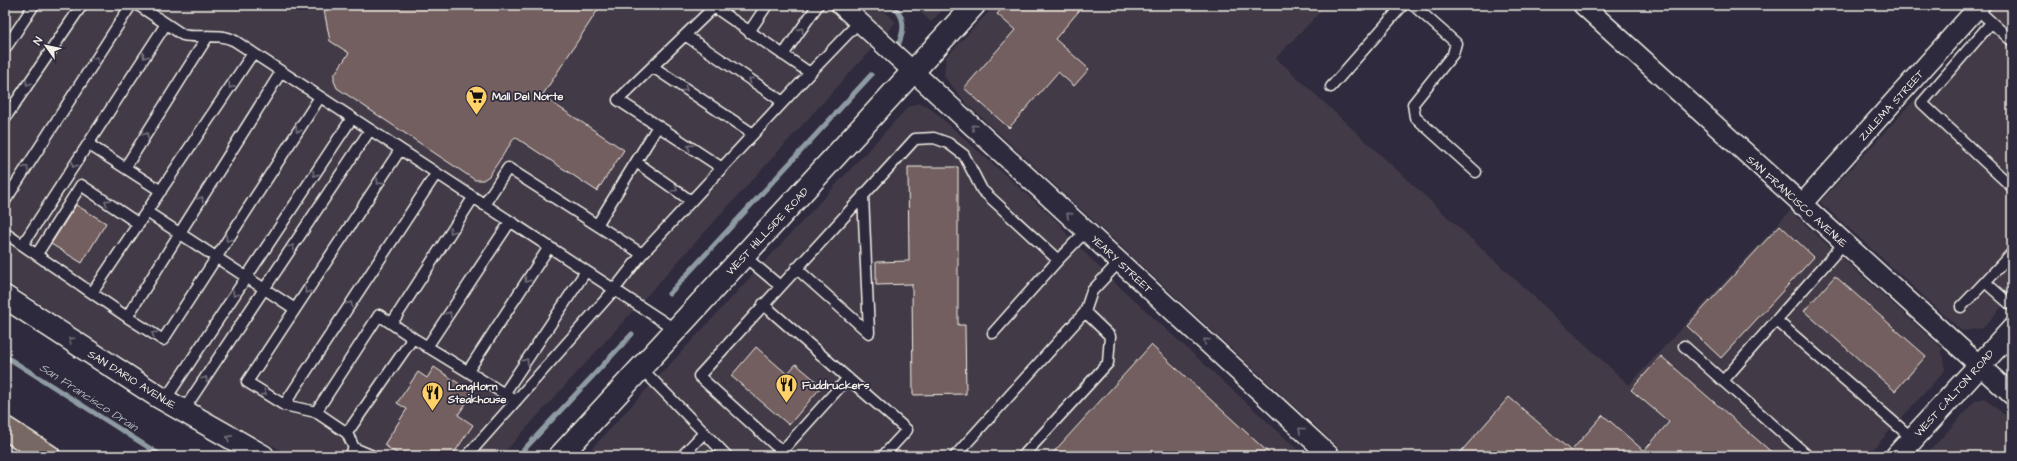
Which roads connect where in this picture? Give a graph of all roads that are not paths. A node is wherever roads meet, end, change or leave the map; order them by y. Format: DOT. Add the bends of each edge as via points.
graph roads {
  1 [pos="34,5"];
  2 [pos="82,5"];
  3 [pos="130,5"];
  4 [pos="138,5"];
  5 [pos="767,5"];
  6 [pos="818,5"];
  7 [pos="841,5"];
  8 [pos="974,5"];
  9 [pos="1403,5"];
  10 [pos="1413,5"];
  11 [pos="1583,5"];
  12 [pos="713,6"];
  13 [pos="1978,7"];
  14 [pos="859,22"];
  15 [pos="1992,23"];
  16 [pos="166,24"];
  17 [pos="749,32"];
  18 [pos="685,35"];
  19 [pos="208,36"];
  20 [pos="2012,42"];
  21 [pos="5,48"];
  22 [pos="253,53"];
  23 [pos="783,55"];
  24 [pos="653,67"];
  25 [pos="913,71"];
  26 [pos="282,72"];
  27 [pos="810,73"];
  28 [pos="1331,87"];
  29 [pos="320,97"];
  30 [pos="783,102"];
  31 [pos="6,114"];
  32 [pos="352,118"];
  33 [pos="658,126"];
  34 [pos="370,130"];
  35 [pos="753,134"];
  36 [pos="88,144"];
  37 [pos="400,150"];
  38 [pos="636,162"];
  39 [pos="125,168"];
  40 [pos="722,168"];
  41 [pos="1476,172"];
  42 [pos="436,174"];
  43 [pos="2012,186"];
  44 [pos="161,191"];
  45 [pos="863,195"];
  46 [pos="473,198"];
  47 [pos="5,201"];
  48 [pos="691,201"];
  49 [pos="484,205"];
  50 [pos="1801,205"];
  51 [pos="147,212"];
  52 [pos="510,222"];
  53 [pos="139,224"];
  54 [pos="597,225"];
  55 [pos="1086,230"];
  56 [pos="5,233"];
  57 [pos="180,233"];
  58 [pos="1844,243"];
  59 [pos="23,244"];
  60 [pos="549,247"];
  61 [pos="2012,253"];
  62 [pos="37,254"];
  63 [pos="642,254"];
  64 [pos="744,256"];
  65 [pos="216,257"];
  66 [pos="1058,260"];
  67 [pos="1120,262"];
  68 [pos="796,268"];
  69 [pos="586,272"];
  70 [pos="247,276"];
  71 [pos="1985,282"];
  72 [pos="780,286"];
  73 [pos="265,288"];
  74 [pos="614,290"];
  75 [pos="92,293"];
  76 [pos="5,297"];
  77 [pos="763,304"];
  78 [pos="2012,306"];
  79 [pos="1961,307"];
  80 [pos="295,309"];
  81 [pos="1085,312"];
  82 [pos="127,317"];
  83 [pos="1776,320"];
  84 [pos="392,323"];
  85 [pos="676,330"];
  86 [pos="2012,330"];
  87 [pos="992,333"];
  88 [pos="413,338"];
  89 [pos="1684,346"];
  90 [pos="428,347"];
  91 [pos="1980,365"];
  92 [pos="641,368"];
  93 [pos="468,371"];
  94 [pos="848,378"];
  95 [pos="1723,381"];
  96 [pos="504,394"];
  97 [pos="2012,395"];
  98 [pos="516,401"];
  99 [pos="284,405"];
  100 [pos="174,406"];
  101 [pos="316,412"];
  102 [pos="5,428"];
  103 [pos="347,433"];
  104 [pos="704,433"];
  105 [pos="1912,439"];
  106 [pos="352,452"];
  107 [pos="784,454"];
  108 [pos="49,456"];
  109 [pos="263,456"];
  110 [pos="373,456"];
  111 [pos="467,456"];
  112 [pos="560,456"];
  113 [pos="682,456"];
  114 [pos="727,456"];
  115 [pos="883,456"];
  116 [pos="955,456"];
  117 [pos="1023,456"];
  118 [pos="1330,456"];
  119 [pos="1808,456"];
  120 [pos="1897,456"];
  1 -- 21 [label="lane"];
  2 -- 31 [label="lane, one-way"];
  47 -- 3 [label="lane, one-way"];
  4 -- 16 [label="lane"];
  5 -- 17 [label="lane"];
  23 -- 6 [label="lane, one-way"];
  7 -- 14 [label="street, YEARY STREET"];
  8 -- 25 [label="street, WEST HILLSIDE ROAD"];
  9 -- 28 [label="lane"];
  10 -- 41 [label="lane" via="1456,43 1453,54 1413,104 1415,117"];
  11 -- 50 [label="street, SAN FRANCISCO AVENUE"];
  12 -- 17 [label="lane"];
  12 -- 18 [label="lane"];
  13 -- 15 [label="lane"];
  13 -- 50 [label="street, ZULEMA STREET"];
  14 -- 25 [label="street, YEARY STREET"];
  14 -- 27 [label="lane"];
  15 -- 20 [label="lane"];
  15 -- 43 [label="lane" via="1922,103"];
  16 -- 19 [label="lane" via="183,35"];
  16 -- 36 [label="lane, one-way"];
  17 -- 23 [label="lane"];
  18 -- 24 [label="lane"];
  30 -- 18 [label="lane, one-way"];
  19 -- 22 [label="lane" via="228,37"];
  39 -- 19 [label="lane, one-way"];
  22 -- 26 [label="lane"];
  22 -- 44 [label="lane, one-way"];
  23 -- 27 [label="lane"];
  24 -- 33 [label="lane" via="618,100"];
  24 -- 35 [label="lane, one-way"];
  55 -- 25 [label="street, YEARY STREET, one-way"];
  25 -- 64 [label="street, WEST HILLSIDE ROAD"];
  26 -- 29 [label="lane"];
  57 -- 26 [label="lane, one-way"];
  27 -- 30 [label="lane"];
  29 -- 32 [label="lane"];
  29 -- 65 [label="lane, one-way"];
  30 -- 35 [label="lane"];
  32 -- 34 [label="lane"];
  32 -- 70 [label="lane, one-way"];
  33 -- 38 [label="lane"];
  40 -- 33 [label="lane, one-way"];
  34 -- 37 [label="lane"];
  73 -- 34 [label="lane, one-way"];
  35 -- 40 [label="lane"];
  36 -- 39 [label="lane"];
  36 -- 59 [label="lane, one-way"];
  37 -- 42 [label="lane"];
  37 -- 80 [label="lane, one-way"];
  38 -- 48 [label="lane, one-way"];
  38 -- 54 [label="lane"];
  39 -- 44 [label="lane"];
  40 -- 48 [label="lane"];
  42 -- 46 [label="lane"];
  99 -- 42 [label="lane, one-way"];
  44 -- 51 [label="lane"];
  45 -- 66 [label="lane" via="915,139 934,138 964,155 982,190"];
  45 -- 68 [label="lane"];
  45 -- 68 [label="lane" via="869,333"];
  46 -- 49 [label="lane"];
  46 -- 84 [label="lane, one-way"];
  48 -- 63 [label="lane"];
  49 -- 52 [label="lane"];
  49 -- 54 [label="lane" via="508,168"];
  50 -- 58 [label="street, SAN FRANCISCO AVENUE"];
  51 -- 53 [label="lane"];
  51 -- 57 [label="lane"];
  52 -- 60 [label="lane"];
  90 -- 52 [label="lane, one-way"];
  53 -- 62 [label="lane, one-way" via="81,185"];
  53 -- 75 [label="lane"];
  54 -- 63 [label="lane"];
  55 -- 66 [label="lane"];
  55 -- 67 [label="street, YEARY STREET"];
  56 -- 59 [label="lane"];
  57 -- 65 [label="lane"];
  57 -- 82 [label="lane"];
  58 -- 83 [label="lane"];
  58 -- 91 [label="street, SAN FRANCISCO AVENUE"];
  59 -- 62 [label="lane"];
  60 -- 69 [label="lane"];
  60 -- 93 [label="lane, one-way"];
  61 -- 71 [label="lane"];
  62 -- 75 [label="lane"];
  63 -- 74 [label="lane"];
  64 -- 72 [label="lane"];
  64 -- 85 [label="street, WEST HILLSIDE ROAD"];
  65 -- 70 [label="lane"];
  65 -- 82 [label="lane, one-way" via="163,340"];
  66 -- 87 [label="lane"];
  67 -- 81 [label="lane" via="1092,290"];
  118 -- 67 [label="street, YEARY STREET, one-way"];
  68 -- 72 [label="lane"];
  69 -- 74 [label="lane"];
  96 -- 69 [label="lane, one-way"];
  70 -- 73 [label="lane"];
  70 -- 100 [label="lane, one-way"];
  71 -- 78 [label="lane"];
  71 -- 79 [label="lane"];
  72 -- 77 [label="lane"];
  73 -- 80 [label="lane"];
  100 -- 73 [label="lane, one-way"];
  74 -- 85 [label="lane"];
  74 -- 98 [label="lane"];
  75 -- 82 [label="lane"];
  100 -- 76 [label="street, SAN DARIO AVENUE, one-way"];
  77 -- 94 [label="lane"];
  77 -- 107 [label="lane" via="699,376"];
  80 -- 99 [label="lane, one-way" via="247,382"];
  81 -- 116 [label="lane"];
  81 -- 117 [label="lane" via="1110,336 1108,363"];
  83 -- 95 [label="lane"];
  83 -- 105 [label="lane"];
  84 -- 88 [label="lane"];
  84 -- 101 [label="lane" via="379,315"];
  85 -- 92 [label="street, WEST HILLSIDE ROAD"];
  86 -- 91 [label="street, WEST CALTON ROAD"];
  88 -- 90 [label="lane"];
  88 -- 103 [label="lane"];
  89 -- 95 [label="lane"];
  90 -- 93 [label="lane"];
  91 -- 97 [label="street, SAN FRANCISCO AVENUE"];
  91 -- 105 [label="street, WEST CALTON ROAD"];
  92 -- 104 [label="lane"];
  92 -- 112 [label="street, WEST HILLSIDE ROAD"];
  93 -- 96 [label="lane"];
  94 -- 107 [label="lane"];
  94 -- 115 [label="lane" via="907,430"];
  95 -- 119 [label="lane"];
  96 -- 98 [label="lane"];
  98 -- 111 [label="lane"];
  99 -- 101 [label="lane"];
  109 -- 100 [label="street, SAN DARIO AVENUE, one-way"];
  101 -- 103 [label="lane"];
  102 -- 108 [label="highway"];
  103 -- 106 [label="lane"];
  104 -- 113 [label="lane"];
  104 -- 114 [label="lane"];
  105 -- 120 [label="street, WEST CALTON ROAD"];
  106 -- 110 [label="lane"];
}
